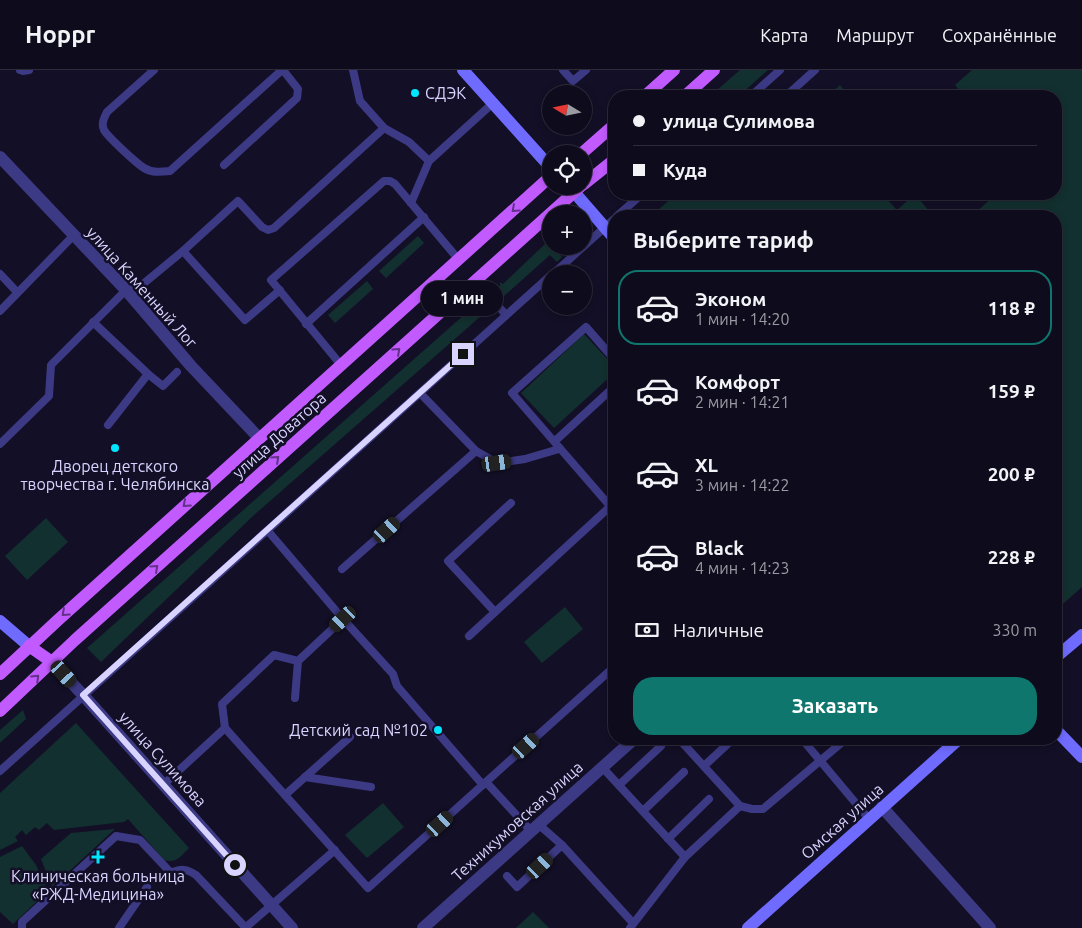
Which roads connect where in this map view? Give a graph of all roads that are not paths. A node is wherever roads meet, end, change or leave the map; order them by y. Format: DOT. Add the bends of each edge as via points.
graph roads {
  1 [pos="20,70"];
  2 [pos="29,70"];
  3 [pos="154,70"];
  4 [pos="282,70"];
  5 [pos="353,70"];
  6 [pos="463,70"];
  7 [pos="564,70"];
  8 [pos="586,70"];
  9 [pos="674,70"];
  10 [pos="714,70"];
  11 [pos="780,70"];
  12 [pos="815,70"];
  13 [pos="652,90"];
  14 [pos="692,90"];
  15 [pos="758,90"];
  16 [pos="793,90"];
  17 [pos="493,103"];
  18 [pos="384,128"];
  19 [pos="608,129"];
  20 [pos="591,145"];
  21 [pos="0,157"];
  22 [pos="542,158"];
  23 [pos="430,161"];
  24 [pos="608,164"];
  25 [pos="224,165"];
  26 [pos="592,176"];
  27 [pos="542,184"];
  28 [pos="568,195"];
  29 [pos="584,195"];
  30 [pos="635,200"];
  31 [pos="412,203"];
  32 [pos="624,210"];
  33 [pos="424,217"];
  34 [pos="608,222"];
  35 [pos="608,224"];
  36 [pos="74,235"];
  37 [pos="592,239"];
  38 [pos="183,251"];
  39 [pos="574,255"];
  40 [pos="459,260"];
  41 [pos="562,265"];
  42 [pos="0,274"];
  43 [pos="476,280"];
  44 [pos="542,283"];
  45 [pos="126,290"];
  46 [pos="280,290"];
  47 [pos="17,292"];
  48 [pos="0,311"];
  49 [pos="506,315"];
  50 [pos="93,322"];
  51 [pos="306,324"];
  52 [pos="608,352"];
  53 [pos="341,365"];
  54 [pos="176,372"];
  55 [pos="148,374"];
  56 [pos="608,392"];
  57 [pos="420,393"];
  58 [pos="108,425"];
  59 [pos="258,438"];
  60 [pos="555,441"];
  61 [pos="0,444"];
  62 [pos="559,449"];
  63 [pos="476,451"];
  64 [pos="608,501"];
  65 [pos="511,503"];
  66 [pos="608,509"];
  67 [pos="268,530"];
  68 [pos="342,570"];
  69 [pos="495,612"];
  70 [pos="343,619"];
  71 [pos="0,621"];
  72 [pos="1082,635"];
  73 [pos="469,636"];
  74 [pos="29,646"];
  75 [pos="1062,652"];
  76 [pos="298,661"];
  77 [pos="52,662"];
  78 [pos="608,672"];
  79 [pos="0,674"];
  80 [pos="83,695"];
  81 [pos="295,698"];
  82 [pos="0,711"];
  83 [pos="225,728"];
  84 [pos="350,736"];
  85 [pos="1062,736"];
  86 [pos="627,745"];
  87 [pos="685,745"];
  88 [pos="727,745"];
  89 [pos="807,745"];
  90 [pos="839,745"];
  91 [pos="952,745"];
  92 [pos="660,746"];
  93 [pos="1082,757"];
  94 [pos="821,760"];
  95 [pos="704,766"];
  96 [pos="602,767"];
  97 [pos="0,771"];
  98 [pos="684,772"];
  99 [pos="305,777"];
  100 [pos="484,784"];
  101 [pos="163,785"];
  102 [pos="619,785"];
  103 [pos="371,787"];
  104 [pos="285,795"];
  105 [pos="710,799"];
  106 [pos="740,806"];
  107 [pos="882,807"];
  108 [pos="643,811"];
  109 [pos="869,819"];
  110 [pos="535,828"];
  111 [pos="668,839"];
  112 [pos="562,845"];
  113 [pos="335,850"];
  114 [pos="685,857"];
  115 [pos="171,873"];
  116 [pos="507,876"];
  117 [pos="154,880"];
  118 [pos="147,887"];
  119 [pos="271,905"];
  120 [pos="631,926"];
  121 [pos="753,926"];
  122 [pos="22,928"];
  123 [pos="119,928"];
  124 [pos="245,928"];
  125 [pos="292,928"];
  126 [pos="422,928"];
  127 [pos="990,928"];
  1 -- 2 [label="lane"];
  3 -- 4 [label="lane" via="102,120 104,130 127,153 145,169 158,172 170,171"];
  4 -- 25 [label="lane" via="298,89 297,98"];
  5 -- 18 [label="lane" via="360,101"];
  6 -- 17 [label="street"];
  7 -- 8 [label="lane" via="573,81"];
  9 -- 13 [label="main road"];
  10 -- 14 [label="main road"];
  11 -- 15 [label="lane"];
  12 -- 16 [label="lane"];
  17 -- 22 [label="street"];
  17 -- 23 [label="lane"];
  18 -- 23 [label="lane" via="408,142"];
  18 -- 38 [label="lane" via="274,228 262,227 238,201"];
  19 -- 20 [label="main road"];
  21 -- 36 [label="street, улица Каменный Лог"];
  23 -- 31 [label="lane"];
  24 -- 26 [label="main road, улица Доватора"];
  27 -- 40 [label="main road, улица Доватора, one-way"];
  28 -- 43 [label="main road, улица Доватора"];
  29 -- 34 [label="street"];
  30 -- 32 [label="lane"];
  31 -- 33 [label="lane"];
  31 -- 46 [label="lane" via="395,184 384,181 271,280"];
  33 -- 40 [label="lane"];
  33 -- 51 [label="lane"];
  35 -- 37 [label="lane"];
  36 -- 45 [label="street, улица Каменный Лог"];
  36 -- 47 [label="lane"];
  38 -- 45 [label="lane" via="143,284"];
  38 -- 46 [label="lane" via="245,320"];
  39 -- 41 [label="lane"];
  40 -- 53 [label="main road, улица Доватора"];
  42 -- 47 [label="lane"];
  43 -- 49 [label="lane"];
  77 -- 43 [label="main road, улица Доватора, one-way"];
  44 -- 49 [label="lane"];
  45 -- 50 [label="lane"];
  45 -- 59 [label="street, улица Каменный Лог"];
  46 -- 51 [label="lane"];
  47 -- 48 [label="lane"];
  49 -- 57 [label="lane"];
  50 -- 55 [label="lane"];
  50 -- 61 [label="lane" via="51,365 49,396"];
  51 -- 53 [label="lane"];
  52 -- 60 [label="lane" via="586,327 512,393"];
  53 -- 59 [label="main road, улица Доватора"];
  54 -- 55 [label="lane" via="163,386"];
  55 -- 58 [label="lane"];
  56 -- 60 [label="lane"];
  57 -- 63 [label="lane"];
  57 -- 67 [label="lane"];
  59 -- 74 [label="main road, улица Доватора, one-way"];
  60 -- 62 [label="lane"];
  62 -- 63 [label="lane" via="497,463"];
  62 -- 64 [label="lane"];
  63 -- 68 [label="lane"];
  65 -- 69 [label="lane" via="448,561"];
  66 -- 69 [label="lane"];
  67 -- 70 [label="lane"];
  67 -- 80 [label="lane"];
  69 -- 73 [label="lane"];
  70 -- 76 [label="lane"];
  70 -- 100 [label="lane"];
  71 -- 74 [label="street, улица Сулимова"];
  72 -- 75 [label="street"];
  74 -- 77 [label="main road, улица Сулимова"];
  74 -- 79 [label="main road, улица Доватора"];
  76 -- 81 [label="lane"];
  76 -- 83 [label="lane" via="274,655 222,704"];
  77 -- 80 [label="street, улица Сулимова"];
  82 -- 77 [label="main road, улица Доватора, one-way"];
  78 -- 100 [label="lane"];
  80 -- 97 [label="lane"];
  80 -- 101 [label="street, улица Сулимова"];
  83 -- 101 [label="lane"];
  83 -- 104 [label="lane"];
  84 -- 99 [label="lane"];
  85 -- 93 [label="street"];
  86 -- 96 [label="street, Техникумовская улица"];
  87 -- 95 [label="lane"];
  88 -- 95 [label="lane"];
  89 -- 94 [label="lane"];
  90 -- 94 [label="lane"];
  91 -- 107 [label="street, Омская улица"];
  92 -- 102 [label="lane"];
  94 -- 106 [label="lane" via="763,809"];
  94 -- 109 [label="lane"];
  95 -- 106 [label="lane"];
  96 -- 102 [label="lane"];
  96 -- 110 [label="street, Техникумовская улица"];
  98 -- 108 [label="lane"];
  99 -- 103 [label="lane"];
  99 -- 104 [label="lane"];
  100 -- 110 [label="lane"];
  100 -- 113 [label="lane" via="368,888"];
  101 -- 119 [label="street, улица Сулимова"];
  102 -- 108 [label="lane"];
  104 -- 113 [label="lane"];
  105 -- 111 [label="lane"];
  106 -- 114 [label="lane"];
  107 -- 109 [label="street, Омская улица"];
  107 -- 127 [label="street"];
  108 -- 111 [label="lane"];
  109 -- 121 [label="street, Омская улица"];
  110 -- 112 [label="lane"];
  110 -- 126 [label="street, Техникумовская улица"];
  111 -- 114 [label="lane"];
  112 -- 116 [label="lane" via="517,887"];
  112 -- 120 [label="lane"];
  113 -- 119 [label="lane"];
  114 -- 120 [label="lane"];
  115 -- 117 [label="lane"];
  115 -- 122 [label="lane" via="140,840 116,836 22,922"];
  115 -- 124 [label="lane" via="178,869 189,870 196,875"];
  118 -- 123 [label="lane"];
  119 -- 124 [label="lane"];
  119 -- 125 [label="street, улица Сулимова"];
}
